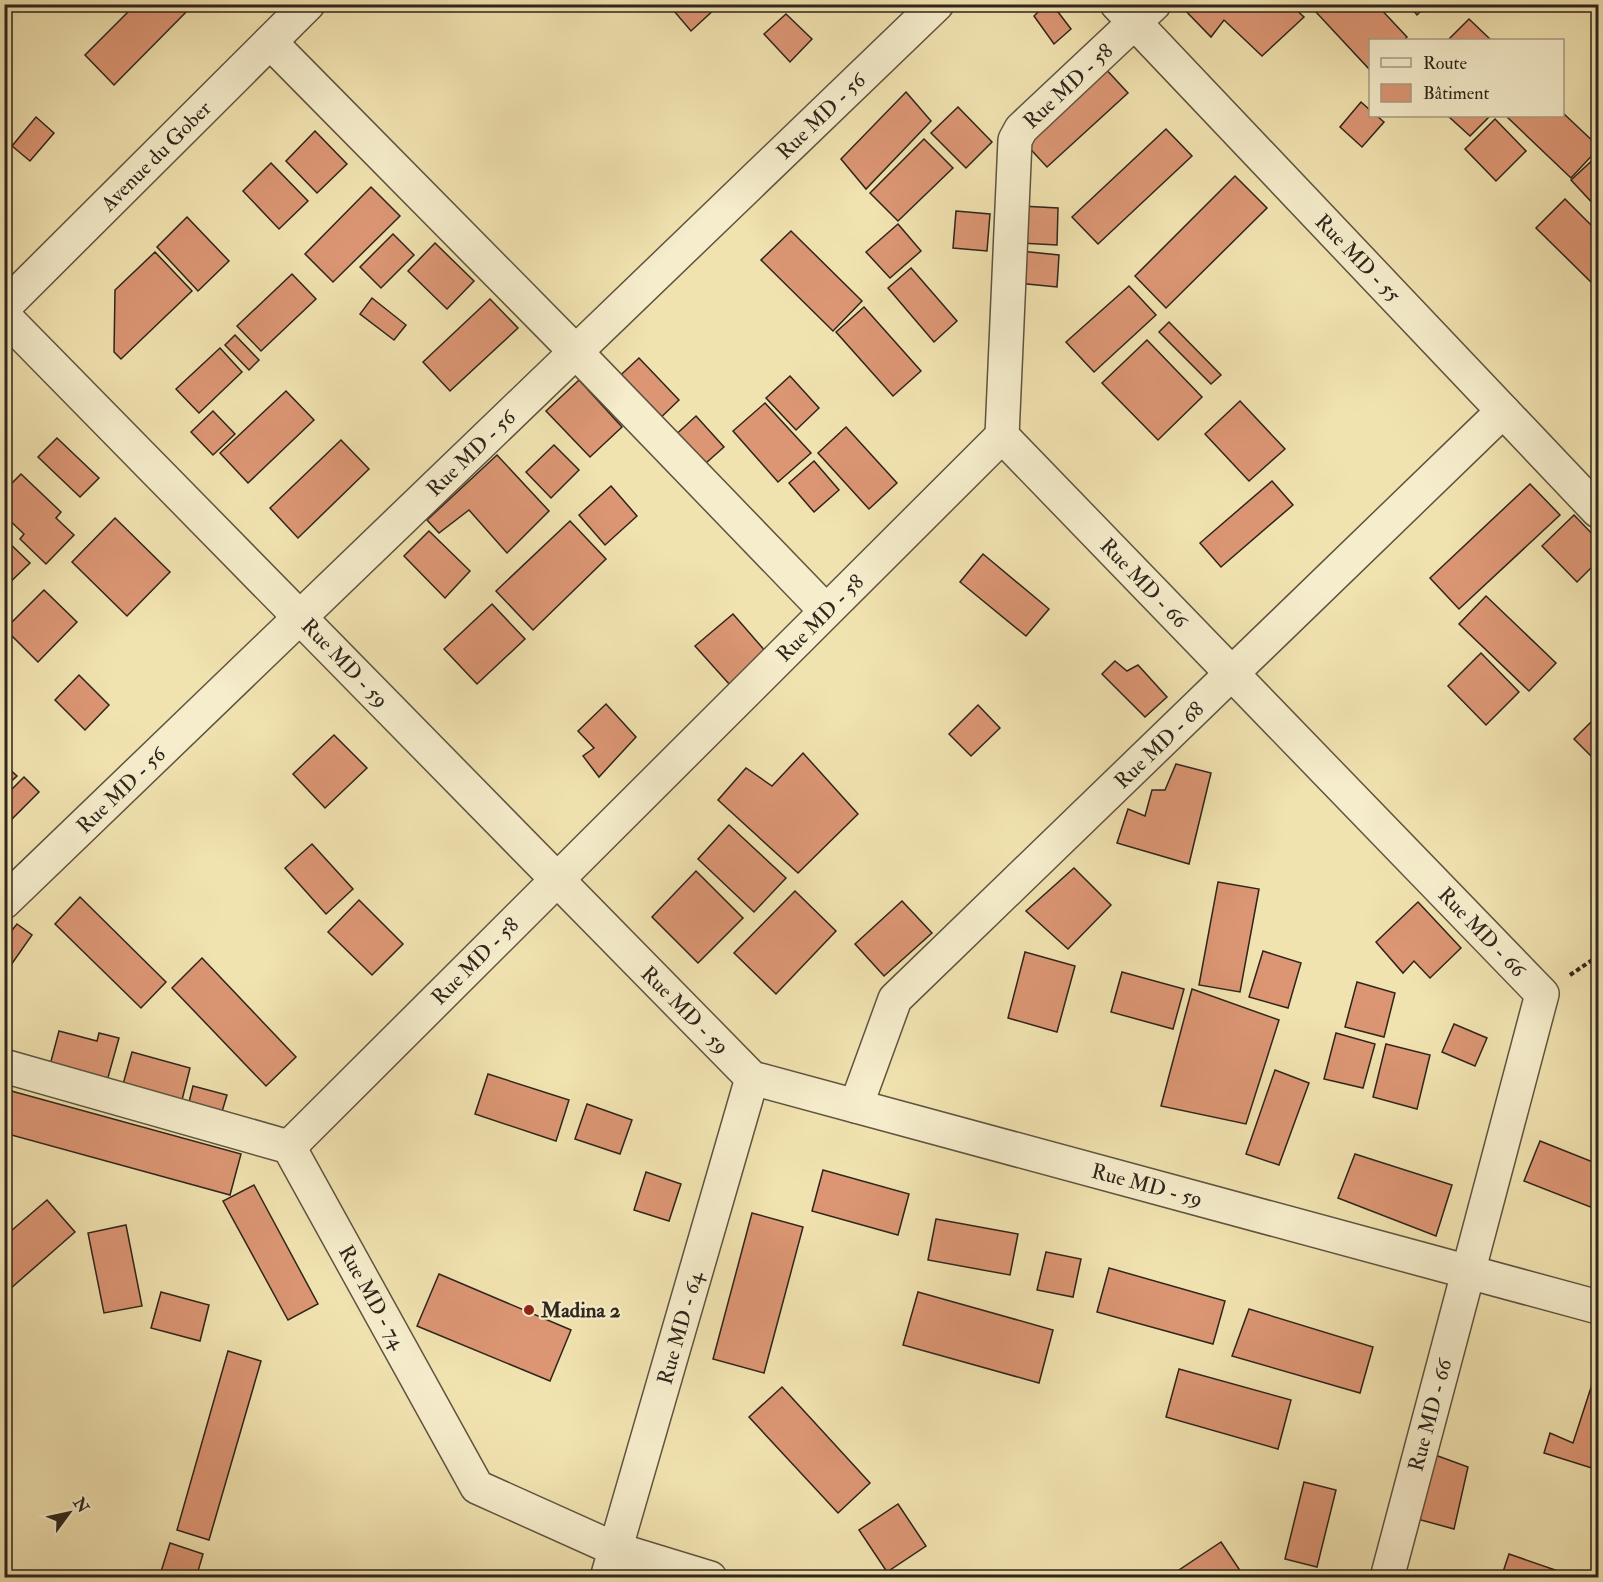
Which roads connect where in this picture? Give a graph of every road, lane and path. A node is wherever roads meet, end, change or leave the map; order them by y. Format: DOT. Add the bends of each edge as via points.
graph roads {
  1 [pos="308,4"];
  2 [pos="937,4"];
  3 [pos="1135,11"];
  4 [pos="270,42"];
  5 [pos="4,307"];
  6 [pos="4,316"];
  7 [pos="576,352"];
  8 [pos="1503,411"];
  9 [pos="1002,436"];
  10 [pos="1599,510"];
  11 [pos="826,611"];
  12 [pos="300,617"];
  13 [pos="1232,673"];
  14 [pos="557,879"];
  15 [pos="4,902"];
  16 [pos="4,1066"];
  17 [pos="752,1078"];
  18 [pos="856,1106"];
  19 [pos="289,1147"];
  20 [pos="1468,1272"];
  21 [pos="1599,1307"];
  22 [pos="611,1563"];
  23 [pos="710,1578"];
  24 [pos="1386,1578"];
  1 -- 4 [label="street, Avenue du Gober"];
  2 -- 7 [label="street, Rue MD - 56"];
  3 -- 8 [label="street, Rue MD - 55"];
  3 -- 9 [label="street, Rue MD - 58" via="1021,129 1015,140"];
  4 -- 5 [label="street, Avenue du Gober"];
  4 -- 7 [label="street"];
  6 -- 12 [label="street, Rue MD - 59"];
  7 -- 11 [label="street"];
  7 -- 12 [label="street, Rue MD - 56"];
  8 -- 10 [label="street, Rue MD - 55"];
  8 -- 13 [label="street, Rue MD - 68"];
  9 -- 11 [label="street, Rue MD - 58"];
  9 -- 13 [label="street, Rue MD - 66"];
  11 -- 14 [label="street, Rue MD - 58"];
  12 -- 14 [label="street, Rue MD - 59"];
  12 -- 15 [label="street, Rue MD - 56"];
  13 -- 18 [label="street, Rue MD - 68" via="895,999"];
  13 -- 20 [label="street, Rue MD - 66" via="1542,994"];
  14 -- 17 [label="street, Rue MD - 59"];
  14 -- 19 [label="street, Rue MD - 58"];
  16 -- 19 [label="street"];
  17 -- 18 [label="street, Rue MD - 59"];
  17 -- 22 [label="street, Rue MD - 64"];
  18 -- 20 [label="street, Rue MD - 59"];
  19 -- 22 [label="street, Rue MD - 74" via="477,1487"];
  20 -- 21 [label="street, Rue MD - 59"];
  20 -- 24 [label="street, Rue MD - 66"];
  22 -- 23 [label="street, Rue MD - 74"];
}
